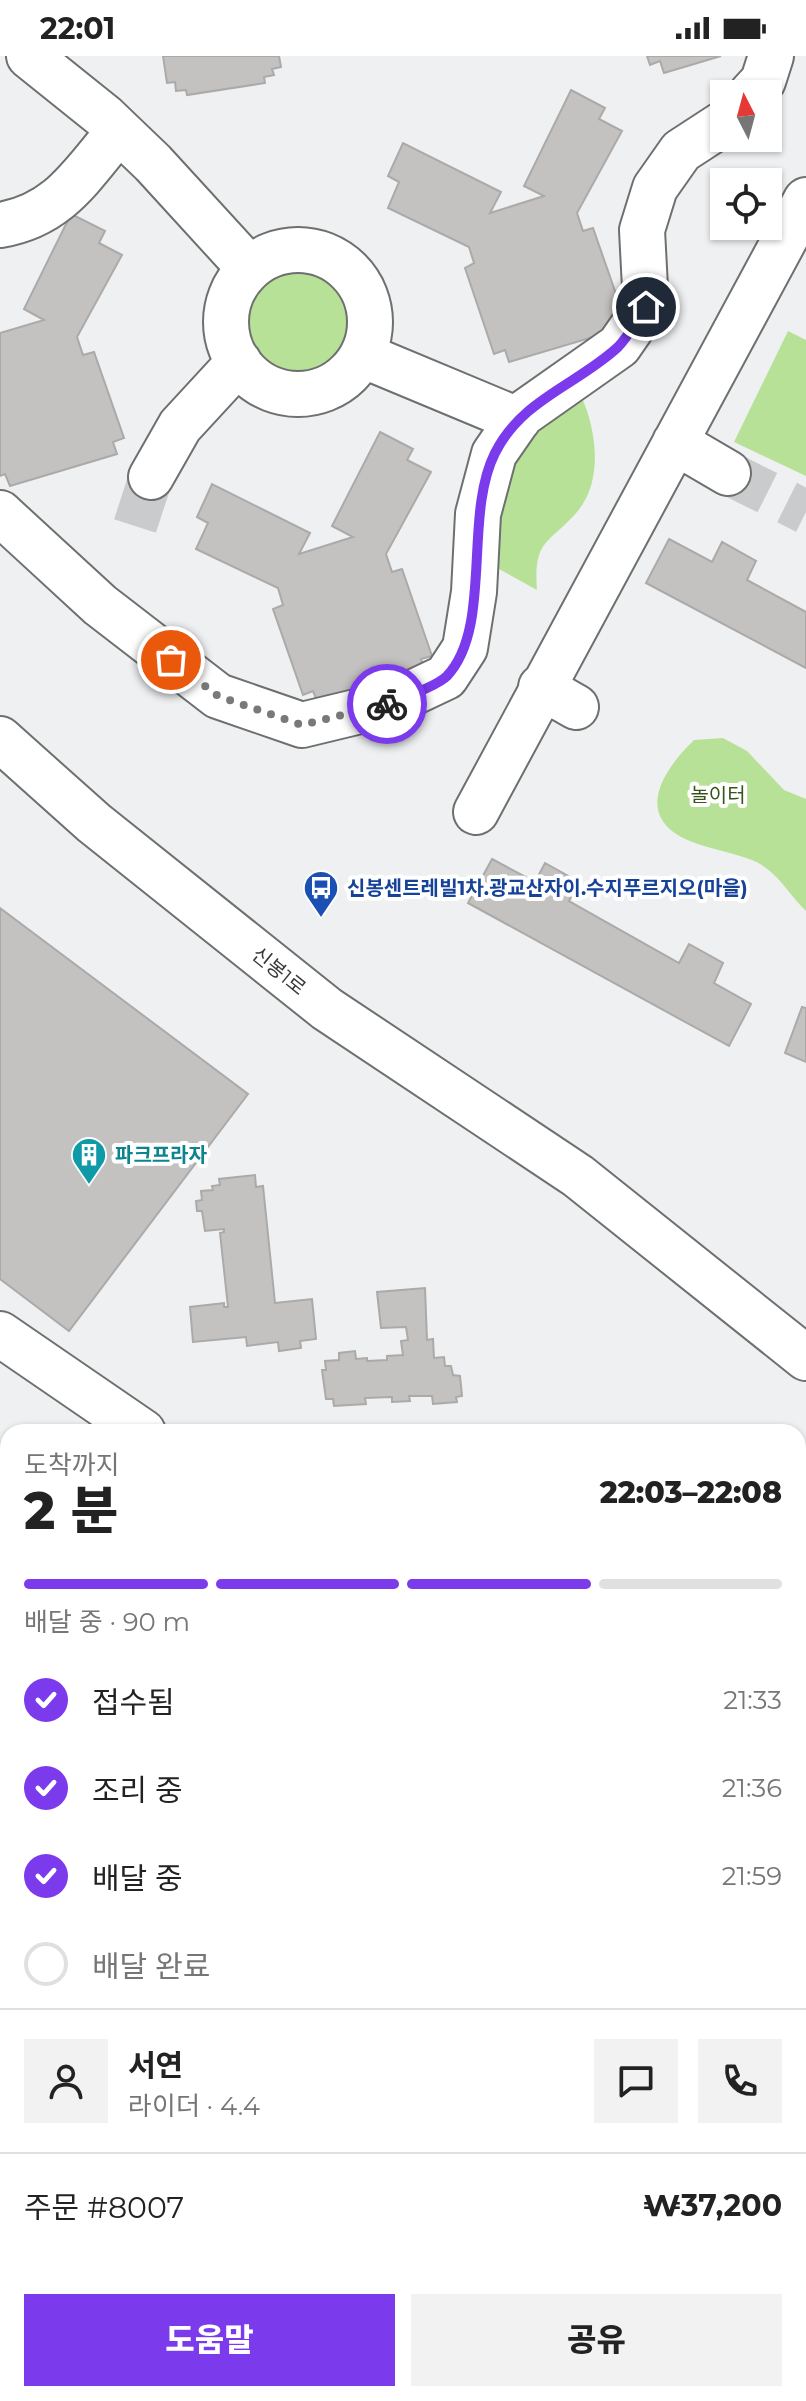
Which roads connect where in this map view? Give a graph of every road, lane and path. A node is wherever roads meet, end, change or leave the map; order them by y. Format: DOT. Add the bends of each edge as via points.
graph roads {
  1 [pos="29,56"];
  2 [pos="771,56"];
  3 [pos="763,80"];
  4 [pos="119,131"];
  5 [pos="710,132"];
  6 [pos="806,200"];
  7 [pos="0,225"];
  8 [pos="249,268"];
  9 [pos="362,355"];
  10 [pos="239,362"];
  11 [pos="518,420"];
  12 [pos="675,442"];
  13 [pos="728,473"];
  14 [pos="151,477"];
  15 [pos="0,513"];
  16 [pos="0,739"];
  17 [pos="476,812"];
  18 [pos="0,1334"];
  19 [pos="806,1358"];
  20 [pos="131,1424"];
  1 -- 4 [label="street"];
  2 -- 3 [label="street"];
  4 -- 7 [label="street" via="58,202 23,221"];
  4 -- 8 [label="street"];
  5 -- 11 [label="street" via="681,151 655,188 642,230 646,307 619,346"];
  6 -- 12 [label="street"];
  8 -- 9 [label="street" via="295,249 342,264 359,283 369,306 370,331"];
  8 -- 10 [label="street" via="227,308 226,330"];
  9 -- 10 [label="street" via="347,375 306,394 262,385"];
  9 -- 11 [label="street"];
  10 -- 14 [label="street" via="180,426"];
  11 -- 15 [label="street" via="494,454 478,514 465,648 446,677 389,704 302,725 218,696 100,605"];
  12 -- 13 [label="street"];
  12 -- 17 [label="street" via="559,697"];
  16 -- 19 [label="street, 신봉1로" via="94,823 327,1009 578,1176"];
  18 -- 20 [label="street"];
}
